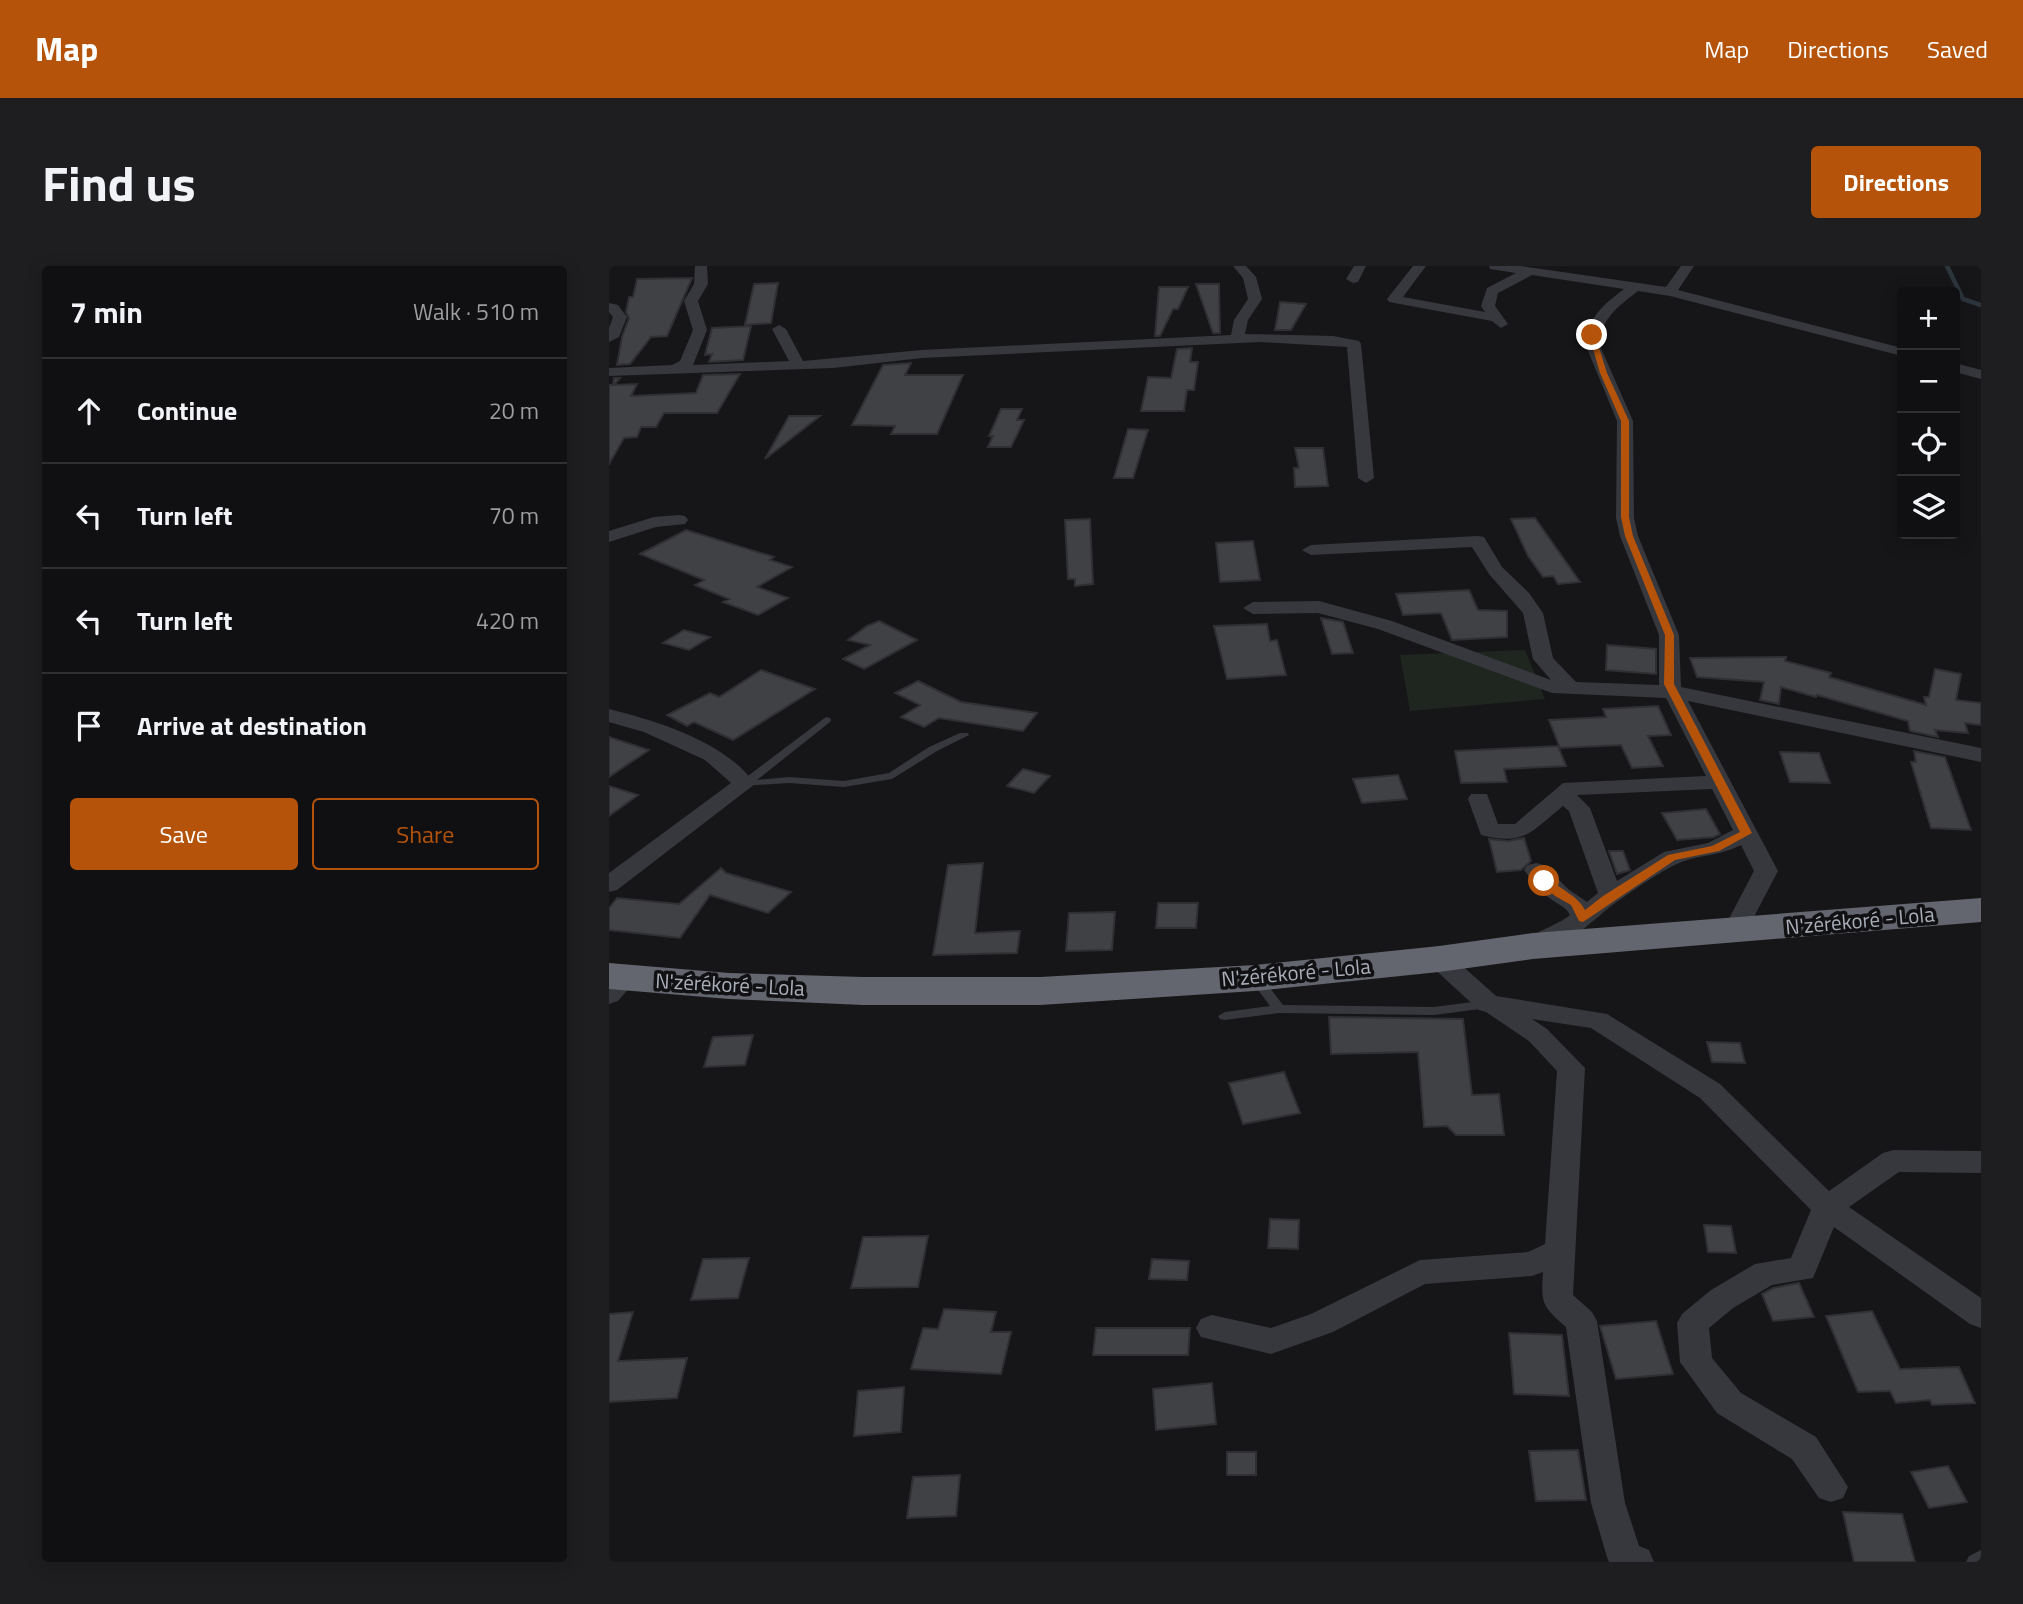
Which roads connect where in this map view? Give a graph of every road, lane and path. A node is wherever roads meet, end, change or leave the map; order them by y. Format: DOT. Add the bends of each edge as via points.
graph roads {
  1 [pos="701,266"];
  2 [pos="1238,266"];
  3 [pos="1360,266"];
  4 [pos="1420,266"];
  5 [pos="1495,266"];
  6 [pos="1688,266"];
  7 [pos="1530,271"];
  8 [pos="1353,279"];
  9 [pos="1635,287"];
  10 [pos="1670,292"];
  11 [pos="609,307"];
  12 [pos="779,329"];
  13 [pos="609,338"];
  14 [pos="1237,340"];
  15 [pos="1897,351"];
  16 [pos="798,365"];
  17 [pos="1960,369"];
  18 [pos="674,370"];
  19 [pos="609,372"];
  20 [pos="1981,375"];
  21 [pos="1366,478"];
  22 [pos="679,520"];
  23 [pos="609,537"];
  24 [pos="1311,550"];
  25 [pos="1253,608"];
  26 [pos="1570,688"];
  27 [pos="1673,692"];
  28 [pos="609,715"];
  29 [pos="826,720"];
  30 [pos="964,735"];
  31 [pos="1981,755"];
  32 [pos="1719,782"];
  33 [pos="744,784"];
  34 [pos="1564,795"];
  35 [pos="1479,799"];
  36 [pos="1746,833"];
  37 [pos="1536,870"];
  38 [pos="609,885"];
  39 [pos="1611,896"];
  40 [pos="1981,909"];
  41 [pos="1583,918"];
  42 [pos="1734,932"];
  43 [pos="1533,946"];
  44 [pos="1439,959"];
  45 [pos="1255,978"];
  46 [pos="614,983"];
  47 [pos="1488,1004"];
  48 [pos="1279,1009"];
  49 [pos="1225,1016"];
  50 [pos="1981,1162"];
  51 [pos="1827,1207"];
  52 [pos="1560,1251"];
  53 [pos="1981,1315"];
  54 [pos="1212,1328"];
  55 [pos="1831,1487"];
  56 [pos="1981,1558"];
  57 [pos="1636,1562"];
  58 [pos="1975,1562"];
  1 -- 18 [label="street" via="701,284 691,300 700,330 686,364"];
  2 -- 14 [label="street" via="1249,277 1255,299 1241,320"];
  3 -- 8 [label="street"];
  4 -- 7 [label="street" via="1394,299 1499,321 1487,306 1492,291"];
  5 -- 7 [label="street"];
  6 -- 10 [label="street"];
  7 -- 9 [label="street"];
  9 -- 10 [label="street"];
  9 -- 27 [label="street" via="1597,318 1592,335 1625,421 1625,517 1669,635"];
  10 -- 15 [label="street"];
  11 -- 13 [label="street" via="620,317"];
  12 -- 16 [label="street"];
  14 -- 16 [label="street" via="922,354"];
  14 -- 21 [label="street" via="1354,344"];
  16 -- 18 [label="street"];
  17 -- 20 [label="street"];
  18 -- 19 [label="street"];
  22 -- 23 [label="street" via="654,522"];
  24 -- 26 [label="street" via="1478,541 1495,570 1533,613 1543,659"];
  25 -- 26 [label="street" via="1319,607 1385,625 1552,687"];
  26 -- 27 [label="street"];
  27 -- 31 [label="street"];
  27 -- 32 [label="street"];
  28 -- 33 [label="street" via="713,755"];
  29 -- 33 [label="lane"];
  30 -- 33 [label="lane" via="892,776 844,784 789,780"];
  32 -- 34 [label="street" via="1571,788"];
  32 -- 36 [label="street"];
  33 -- 38 [label="street"];
  34 -- 35 [label="street" via="1524,829 1489,830"];
  34 -- 39 [label="street" via="1580,808"];
  36 -- 39 [label="street" via="1715,849 1672,857"];
  36 -- 42 [label="street" via="1766,872"];
  37 -- 41 [label="street" via="1559,894 1576,902"];
  39 -- 41 [label="street"];
  40 -- 42 [label="highway, N'zérékoré - Lola"];
  41 -- 43 [label="street"];
  42 -- 43 [label="highway, N'zérékoré - Lola"];
  43 -- 44 [label="highway, N'zérékoré - Lola"];
  44 -- 45 [label="highway, N'zérékoré - Lola"];
  44 -- 47 [label="street"];
  45 -- 46 [label="highway, N'zérékoré - Lola" via="1040,991"];
  45 -- 48 [label="lane"];
  47 -- 48 [label="lane" via="1434,1011"];
  47 -- 51 [label="street" via="1598,1020 1710,1091"];
  47 -- 52 [label="street" via="1538,1035 1571,1068"];
  48 -- 49 [label="lane"];
  50 -- 51 [label="street" via="1893,1161"];
  51 -- 53 [label="street"];
  51 -- 55 [label="street" via="1802,1269 1766,1273 1693,1323 1696,1362 1729,1403 1804,1448"];
  52 -- 54 [label="street" via="1532,1264 1420,1272 1322,1323 1271,1341"];
  52 -- 57 [label="street" via="1557,1300 1581,1321 1608,1503 1625,1557"];
  56 -- 58 [label="lane"];
}
